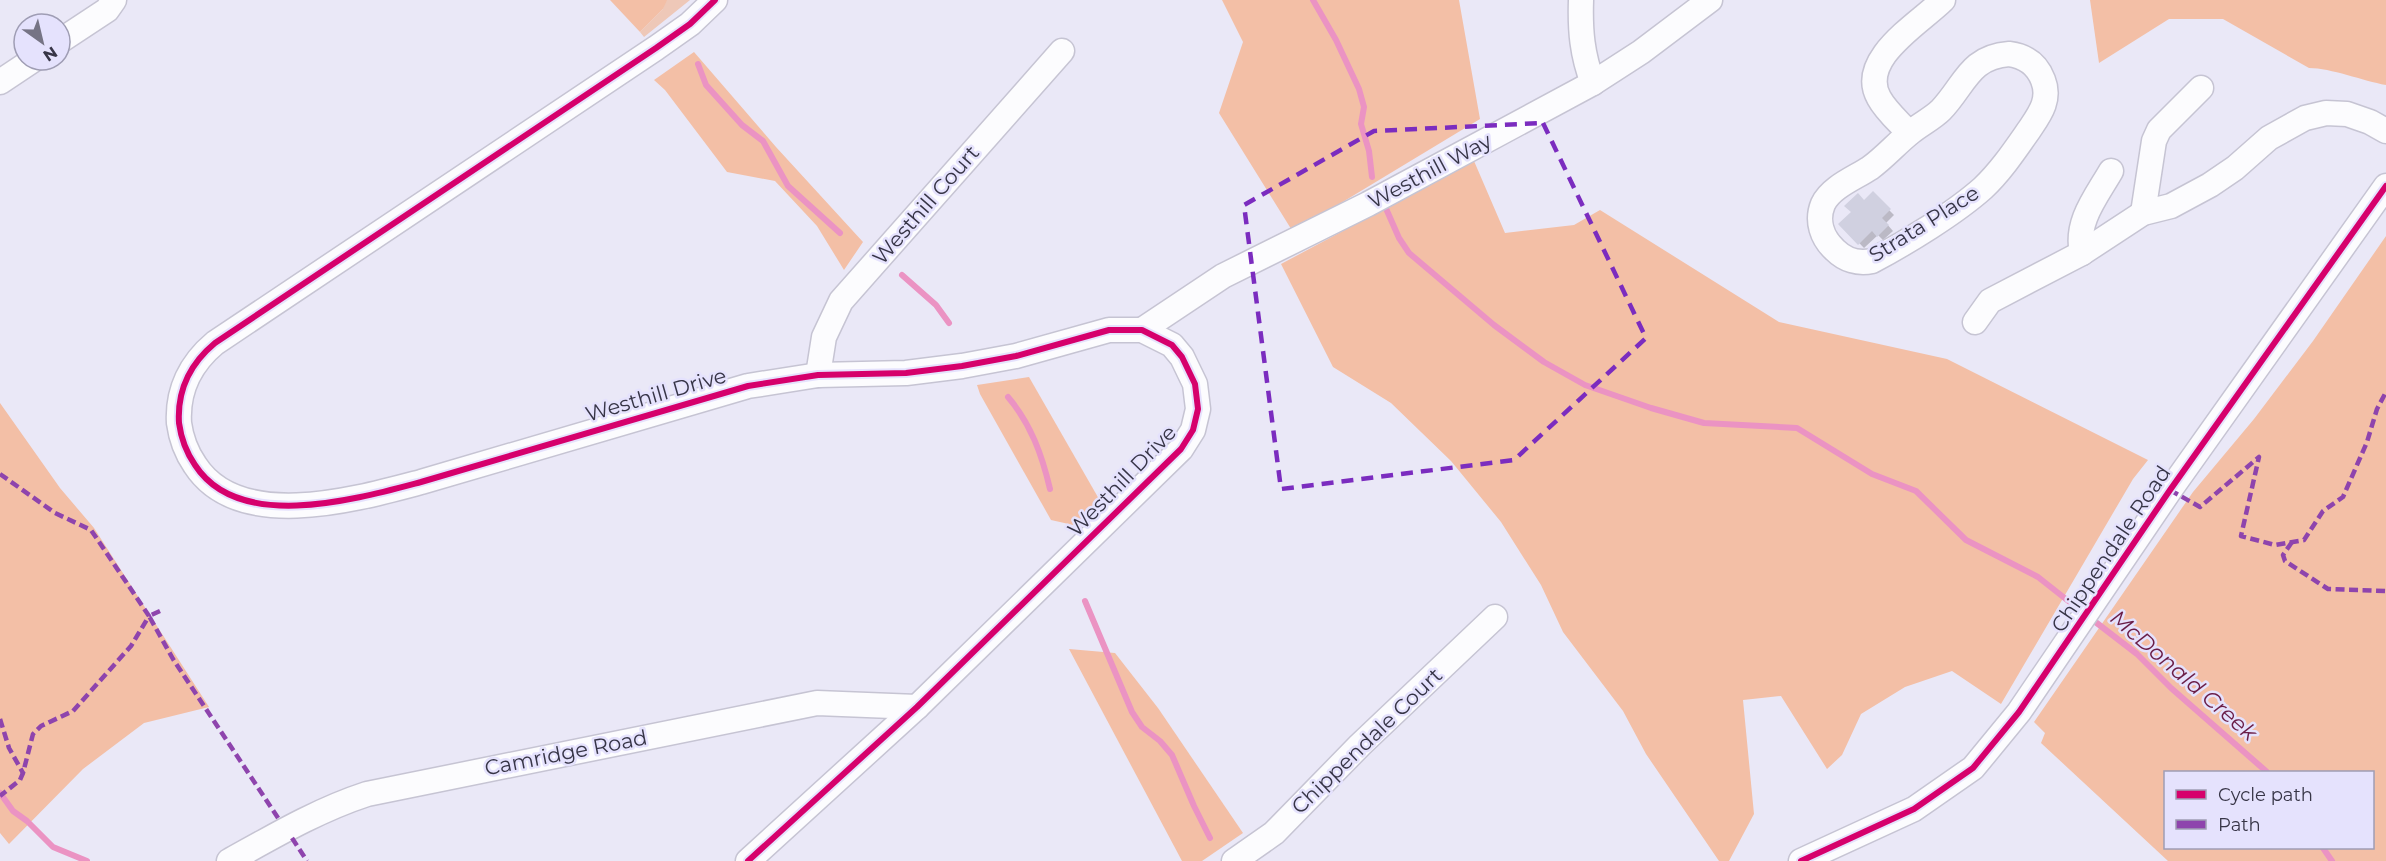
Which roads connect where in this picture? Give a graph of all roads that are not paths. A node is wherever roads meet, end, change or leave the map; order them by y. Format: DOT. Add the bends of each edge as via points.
graph roads {
  1 [pos="114,0"];
  2 [pos="716,0"];
  3 [pos="1581,0"];
  4 [pos="1710,0"];
  5 [pos="1943,0"];
  6 [pos="72,33"];
  7 [pos="1062,51"];
  8 [pos="15,72"];
  9 [pos="0,82"];
  10 [pos="1593,83"];
  11 [pos="2201,88"];
  12 [pos="2386,131"];
  13 [pos="1909,134"];
  14 [pos="2111,171"];
  15 [pos="2386,186"];
  16 [pos="2144,213"];
  17 [pos="2082,253"];
  18 [pos="1975,322"];
  19 [pos="1142,330"];
  20 [pos="818,375"];
  21 [pos="1495,617"];
  22 [pos="918,707"];
  23 [pos="229,861"];
  24 [pos="748,861"];
  25 [pos="1234,861"];
  26 [pos="1801,861"];
  1 -- 6 [label="street" via="107,10"];
  2 -- 20 [label="street, Westhill Drive" via="656,48 215,343 202,354 184,384 180,399 184,445 206,479 233,497 264,505 309,504 379,494 720,393"];
  3 -- 10 [label="street" via="1581,45"];
  4 -- 10 [label="street, Westhill Way"];
  5 -- 13 [label="street" via="1878,62 1878,96"];
  7 -- 20 [label="street, Westhill Court" via="841,301 824,337"];
  8 -- 9 [label="street"];
  10 -- 19 [label="street, Westhill Way" via="1368,204 1223,276"];
  11 -- 16 [label="street" via="2159,130"];
  12 -- 16 [label="street" via="2347,114 2305,118 2269,138 2210,185 2171,206"];
  13 -- 13 [label="street, Strata Place" via="1941,110 1985,59 1996,55 2028,59 2043,80 2046,99 2042,111 1983,188 1872,261 1862,263 1841,255 1821,231 1823,204 1835,190 1888,154"];
  14 -- 17 [label="street" via="2081,229"];
  15 -- 26 [label="street, Chippendale Road" via="2170,490 2019,712 1973,768 1914,809"];
  16 -- 17 [label="street"];
  17 -- 18 [label="street" via="1990,301"];
  19 -- 20 [label="street, Westhill Drive" via="1109,330 1016,356 962,366 906,373"];
  19 -- 22 [label="street, Westhill Drive" via="1172,345 1182,357 1195,384 1198,409 1193,430 1167,464"];
  21 -- 25 [label="street, Chippendale Court" via="1274,833"];
  22 -- 23 [label="street, Camridge Road" via="817,703 367,794 338,803"];
  22 -- 24 [label="street, Westhill Drive"];
}
